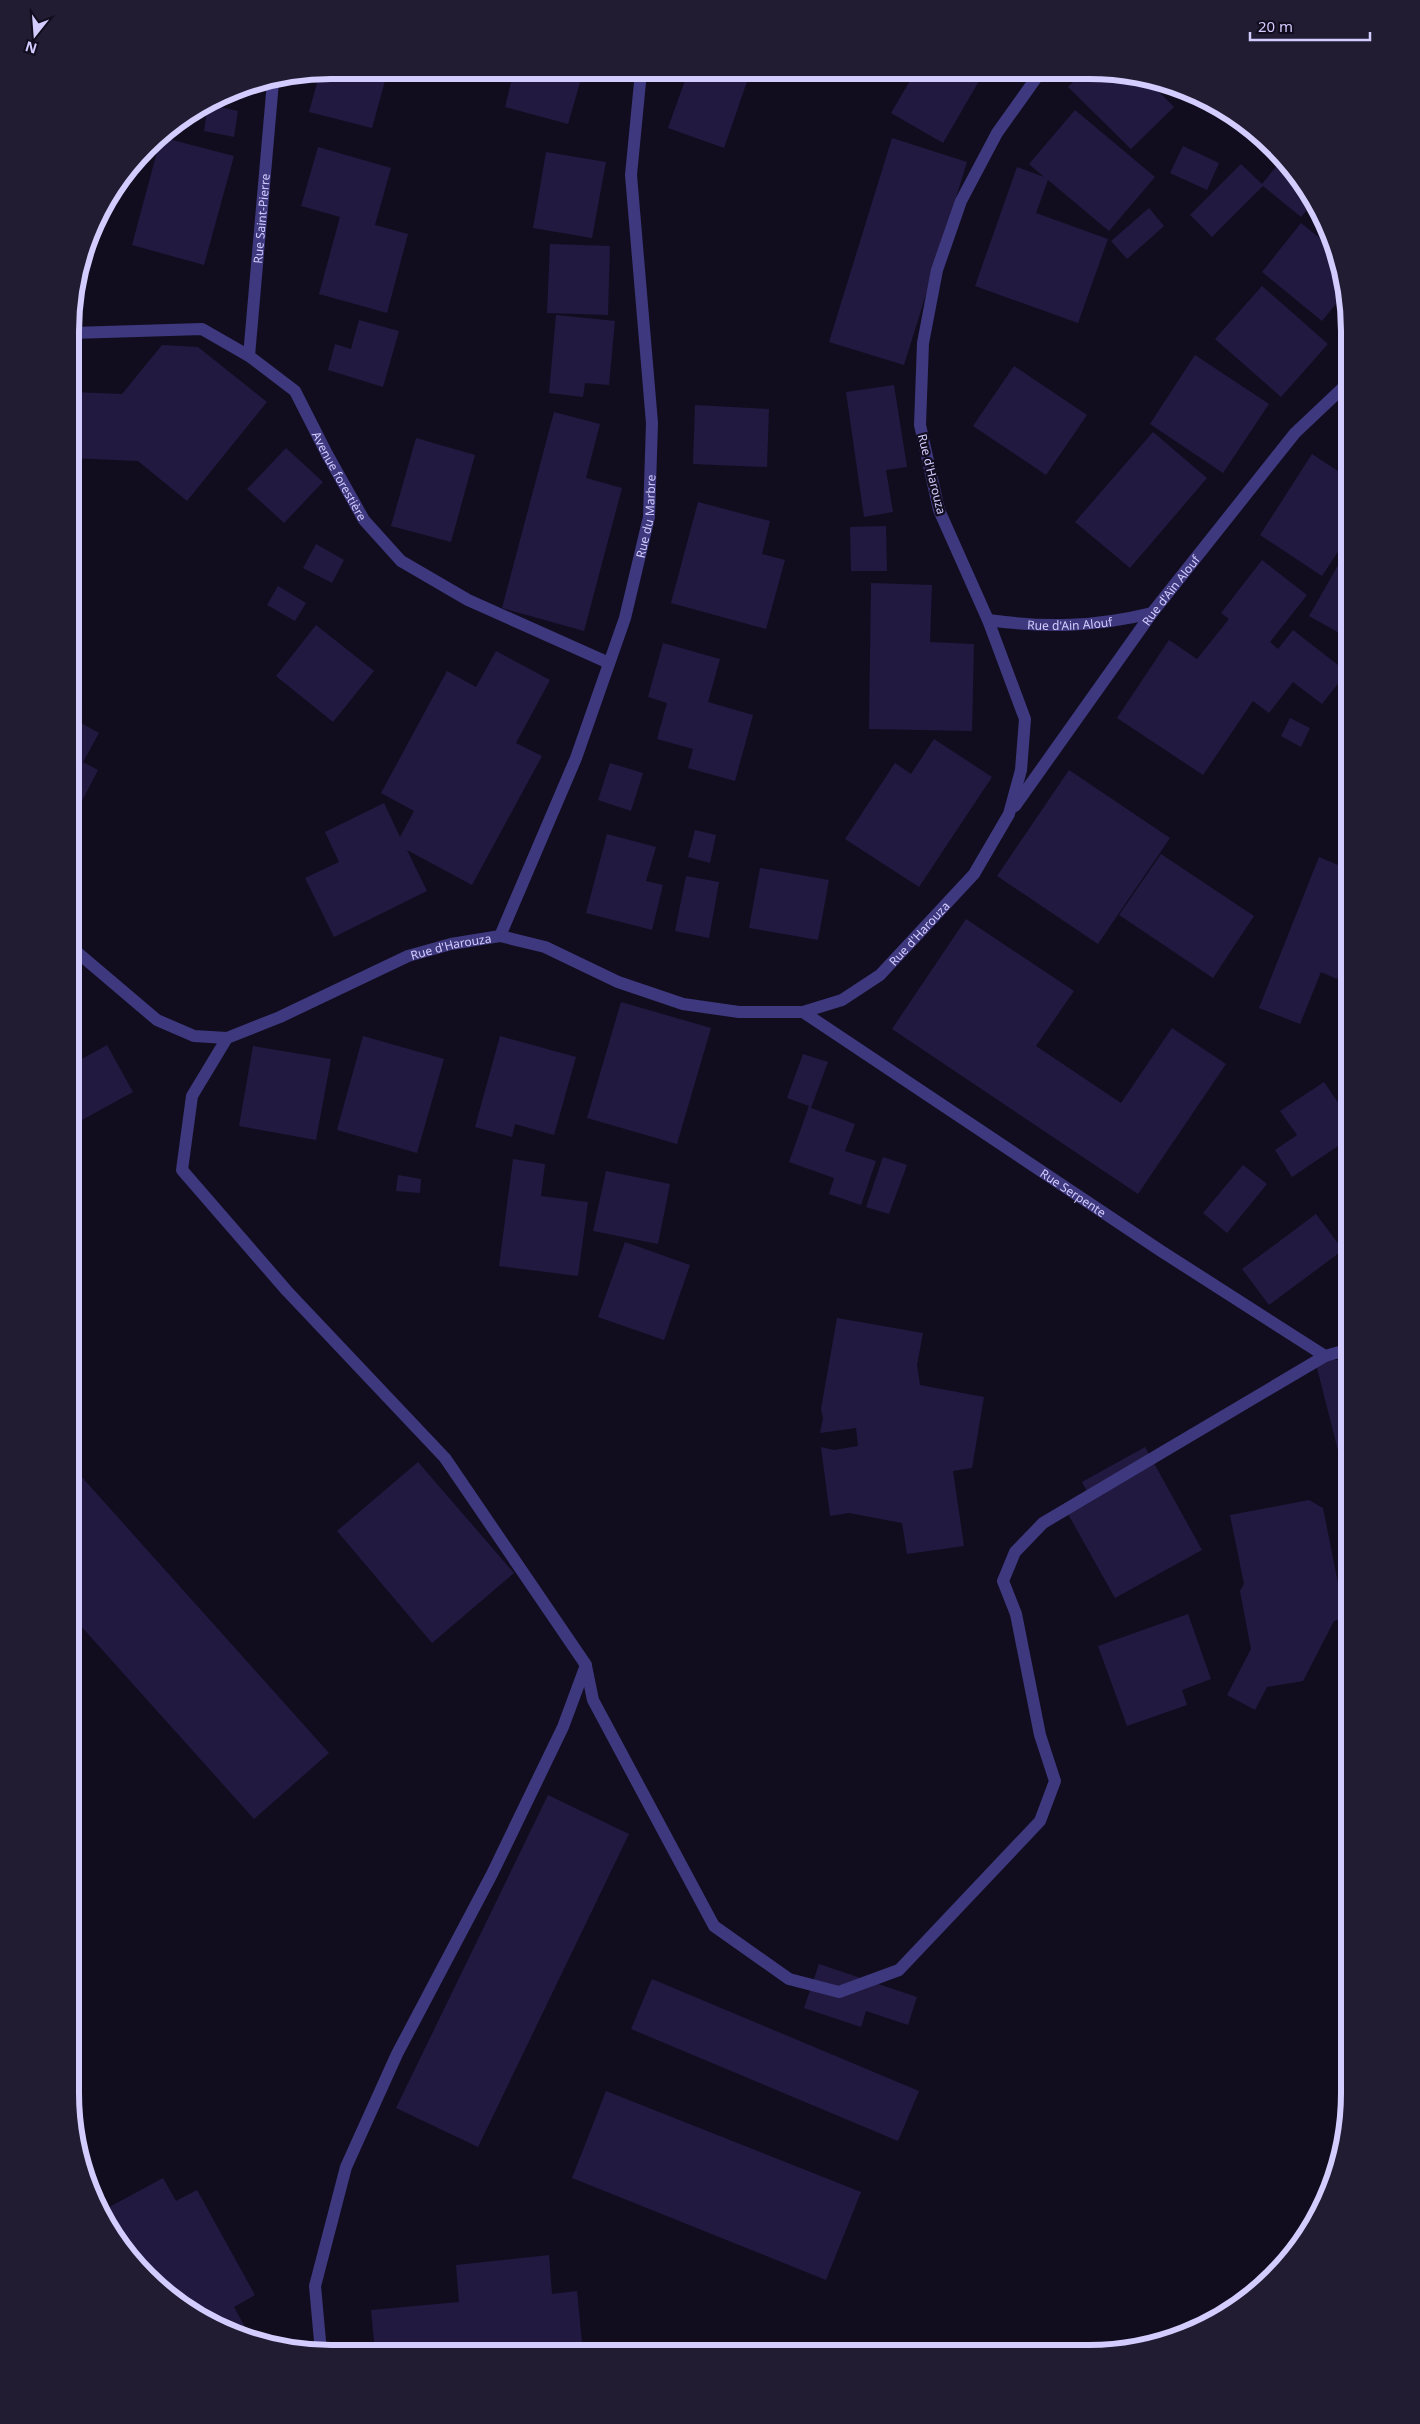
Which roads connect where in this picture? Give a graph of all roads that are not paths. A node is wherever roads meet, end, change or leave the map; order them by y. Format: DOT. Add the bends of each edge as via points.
graph roads {
  1 [pos="640,79"];
  2 [pos="1035,79"];
  3 [pos="273,86"];
  4 [pos="79,333"];
  5 [pos="249,356"];
  6 [pos="1341,390"];
  7 [pos="1152,613"];
  8 [pos="988,620"];
  9 [pos="609,663"];
  10 [pos="1009,814"];
  11 [pos="500,936"];
  12 [pos="79,953"];
  13 [pos="803,1012"];
  14 [pos="226,1038"];
  15 [pos="1341,1352"];
  16 [pos="1325,1356"];
  17 [pos="586,1665"];
  18 [pos="321,2345"];
  1 -- 9 [label="street, Rue du Marbre" via="631,175 652,423 649,518 625,618"];
  2 -- 8 [label="street, Rue d'Harouza" via="997,133 961,201 937,270 924,344 920,425 939,510"];
  3 -- 5 [label="street, Rue Saint-Pierre"];
  4 -- 5 [label="street, Avenue forestière" via="202,328"];
  5 -- 9 [label="street, Avenue forestière" via="295,391 364,520 401,561 468,600"];
  6 -- 7 [label="street, Rue d'Aïn Alouf" via="1295,433"];
  7 -- 8 [label="street, Rue d'Ain Alouf" via="1116,622 1077,626 1029,626"];
  7 -- 10 [label="street, Rue d'Aïn Alouf"];
  8 -- 10 [label="street, Rue d'Harouza" via="1025,719 1021,770"];
  9 -- 11 [label="street, Rue du Marbre" via="576,758"];
  10 -- 13 [label="street, Rue d'Harouza" via="974,874 880,975 842,1000"];
  11 -- 13 [label="street, Rue d'Harouza" via="545,947 618,982 684,1004 739,1012"];
  11 -- 14 [label="street, Rue d'Harouza" via="451,944 408,956 280,1017"];
  12 -- 14 [label="street, Rue d'Harouza" via="157,1020 194,1036"];
  13 -- 16 [label="street, Rue Serpente" via="1161,1251"];
  14 -- 17 [label="street" via="192,1096 182,1170 287,1291 445,1458"];
  15 -- 16 [label="street"];
  16 -- 17 [label="street" via="1043,1523 1015,1552 1003,1581 1016,1614 1040,1735 1055,1780 1040,1821 899,1970 838,1992 789,1979 714,1926 593,1700"];
  17 -- 18 [label="street" via="563,1728 492,1874 397,2054 346,2167 314,2286"];
}
